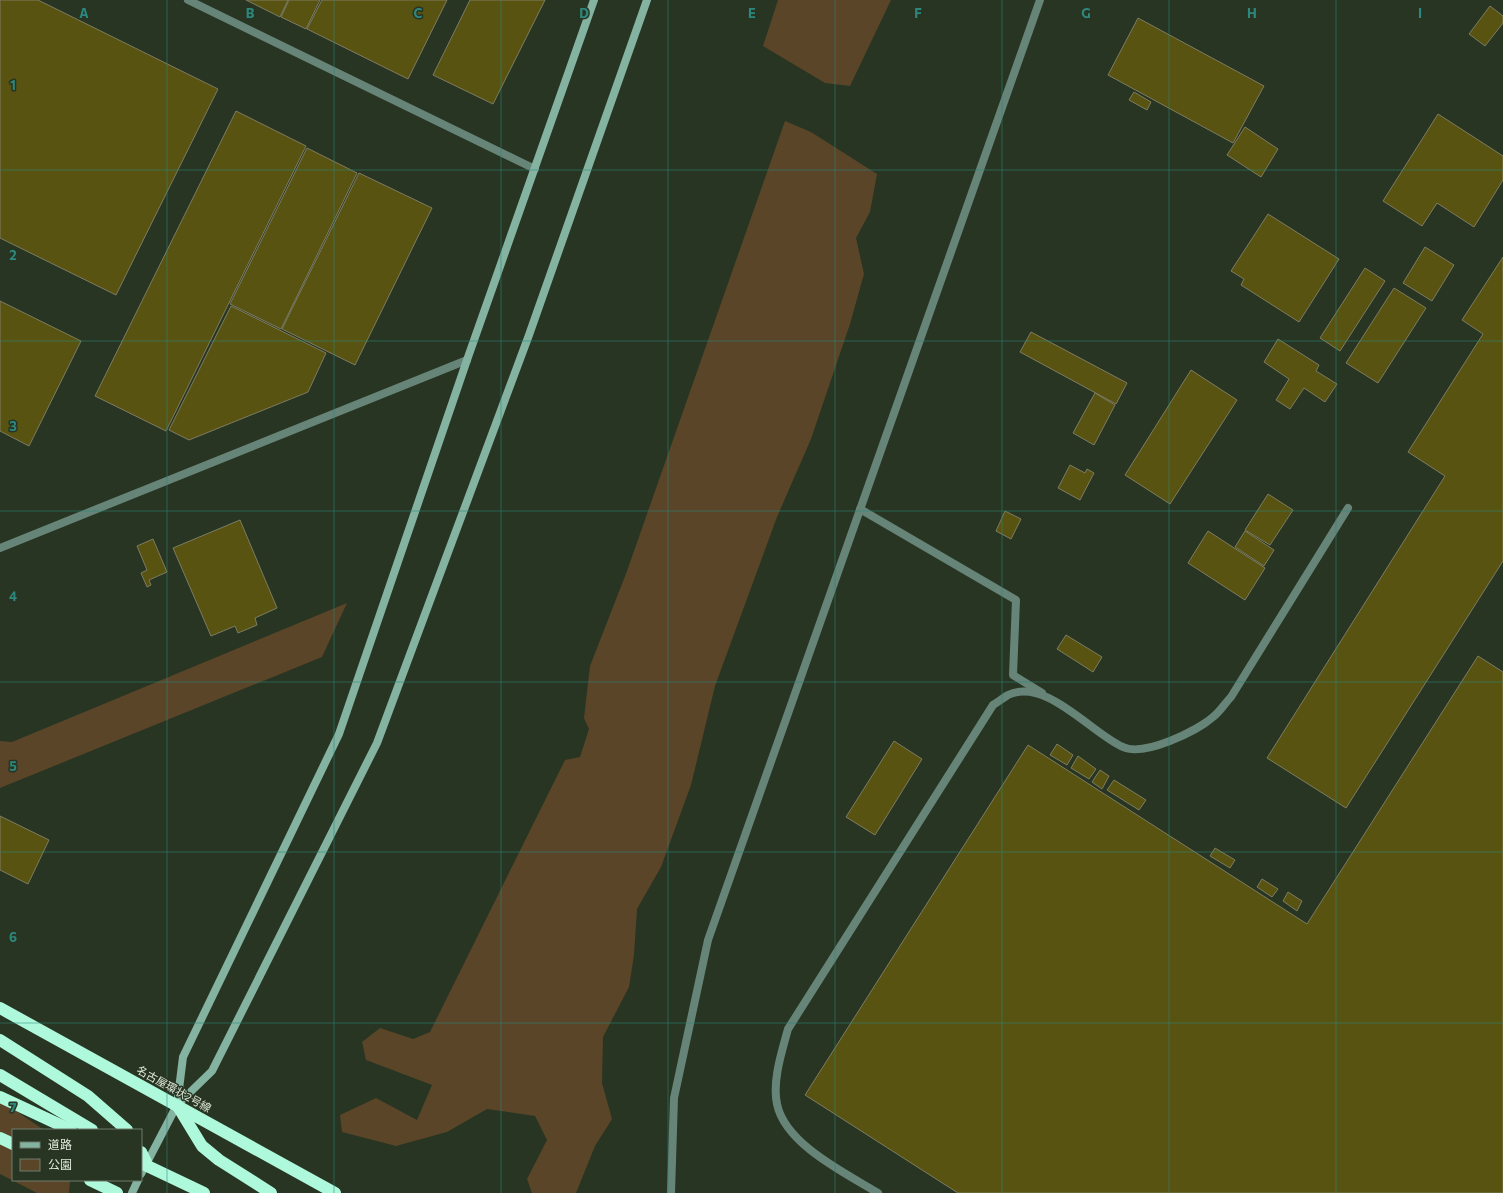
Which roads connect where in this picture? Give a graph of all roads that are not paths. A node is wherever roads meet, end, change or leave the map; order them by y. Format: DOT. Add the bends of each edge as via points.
graph roads {
  1 [pos="188,0"];
  2 [pos="594,0"];
  3 [pos="647,0"];
  4 [pos="1040,0"];
  5 [pos="535,168"];
  6 [pos="467,360"];
  7 [pos="1348,508"];
  8 [pos="860,509"];
  9 [pos="0,548"];
  10 [pos="1046,696"];
  11 [pos="0,1008"];
  12 [pos="0,1040"];
  13 [pos="0,1075"];
  14 [pos="0,1097"];
  15 [pos="177,1105"];
  16 [pos="69,1129"];
  17 [pos="90,1129"];
  18 [pos="126,1129"];
  19 [pos="0,1138"];
  20 [pos="12,1144"];
  21 [pos="142,1159"];
  22 [pos="92,1181"];
  23 [pos="138,1181"];
  24 [pos="117,1193"];
  25 [pos="132,1193"];
  26 [pos="195,1193"];
  27 [pos="204,1193"];
  28 [pos="270,1193"];
  29 [pos="334,1193"];
  30 [pos="671,1193"];
  31 [pos="878,1193"];
  1 -- 5 [label="street"];
  2 -- 5 [label="street"];
  3 -- 15 [label="street" via="532,327 377,743 212,1071"];
  4 -- 8 [label="street"];
  5 -- 6 [label="street"];
  6 -- 9 [label="street"];
  6 -- 15 [label="street" via="339,734 182,1058"];
  7 -- 10 [label="street" via="1231,696 1213,718 1168,743 1142,749 1124,748"];
  8 -- 10 [label="street" via="1016,600 1013,675"];
  8 -- 30 [label="street" via="708,940 674,1098"];
  10 -- 31 [label="street" via="1027,692 1009,694 993,705 788,1029 778,1069 777,1104 790,1132 810,1151"];
  11 -- 15 [label="highway, 名古屋環状2号線"];
  12 -- 18 [label="highway" via="88,1096"];
  13 -- 17 [label="highway"];
  14 -- 16 [label="highway"];
  15 -- 21 [label="street"];
  15 -- 28 [label="highway" via="202,1146 218,1160"];
  15 -- 29 [label="highway, 名古屋環状2号線"];
  19 -- 20 [label="highway"];
  21 -- 26 [label="highway"];
  21 -- 27 [label="highway, bridge"];
  22 -- 24 [label="highway"];
  23 -- 25 [label="street"];
}
